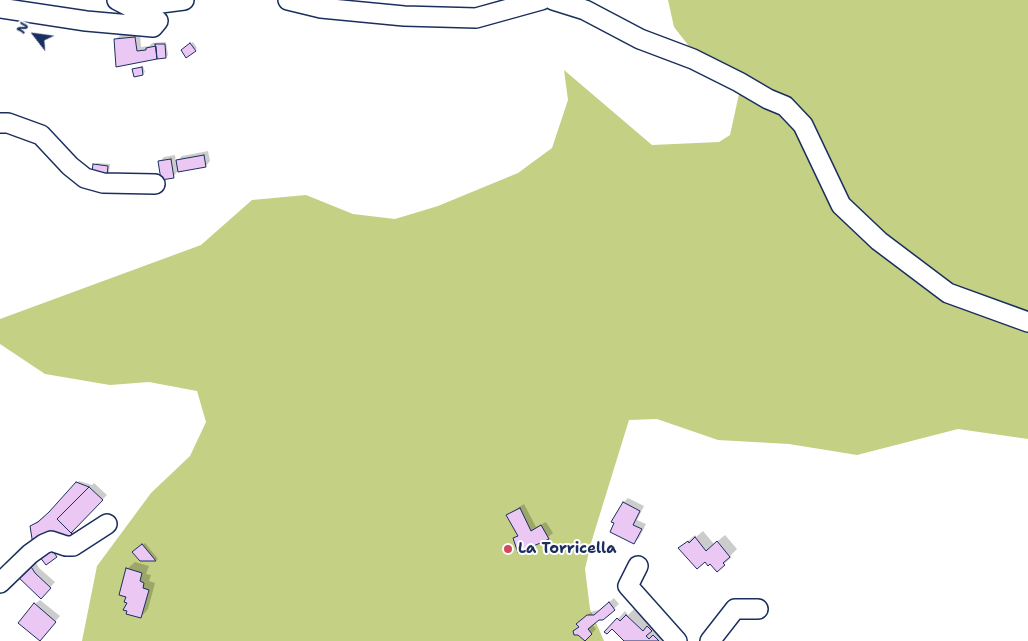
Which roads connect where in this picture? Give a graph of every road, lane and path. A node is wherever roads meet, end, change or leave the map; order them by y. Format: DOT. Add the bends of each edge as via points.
graph roads {
  1 [pos="184,0"];
  2 [pos="288,0"];
  3 [pos="541,0"];
  4 [pos="553,0"];
  5 [pos="123,4"];
  6 [pos="9,10"];
  7 [pos="0,18"];
  8 [pos="0,123"];
  9 [pos="155,184"];
  10 [pos="1028,322"];
  11 [pos="107,524"];
  12 [pos="638,566"];
  13 [pos="0,583"];
  14 [pos="758,609"];
  15 [pos="677,641"];
  16 [pos="710,641"];
  1 -- 5 [label="street"];
  2 -- 3 [label="street" via="321,8 404,16 476,18"];
  4 -- 10 [label="street" via="585,10 640,39 693,59 785,106 802,126 841,205 878,241 948,293"];
  5 -- 6 [label="street" via="158,21 153,28"];
  6 -- 7 [label="street"];
  8 -- 9 [label="street" via="41,134 85,178"];
  11 -- 13 [label="street" via="73,546 51,541 44,544"];
  12 -- 15 [label="street" via="628,586"];
  14 -- 16 [label="street" via="735,609"];
}
